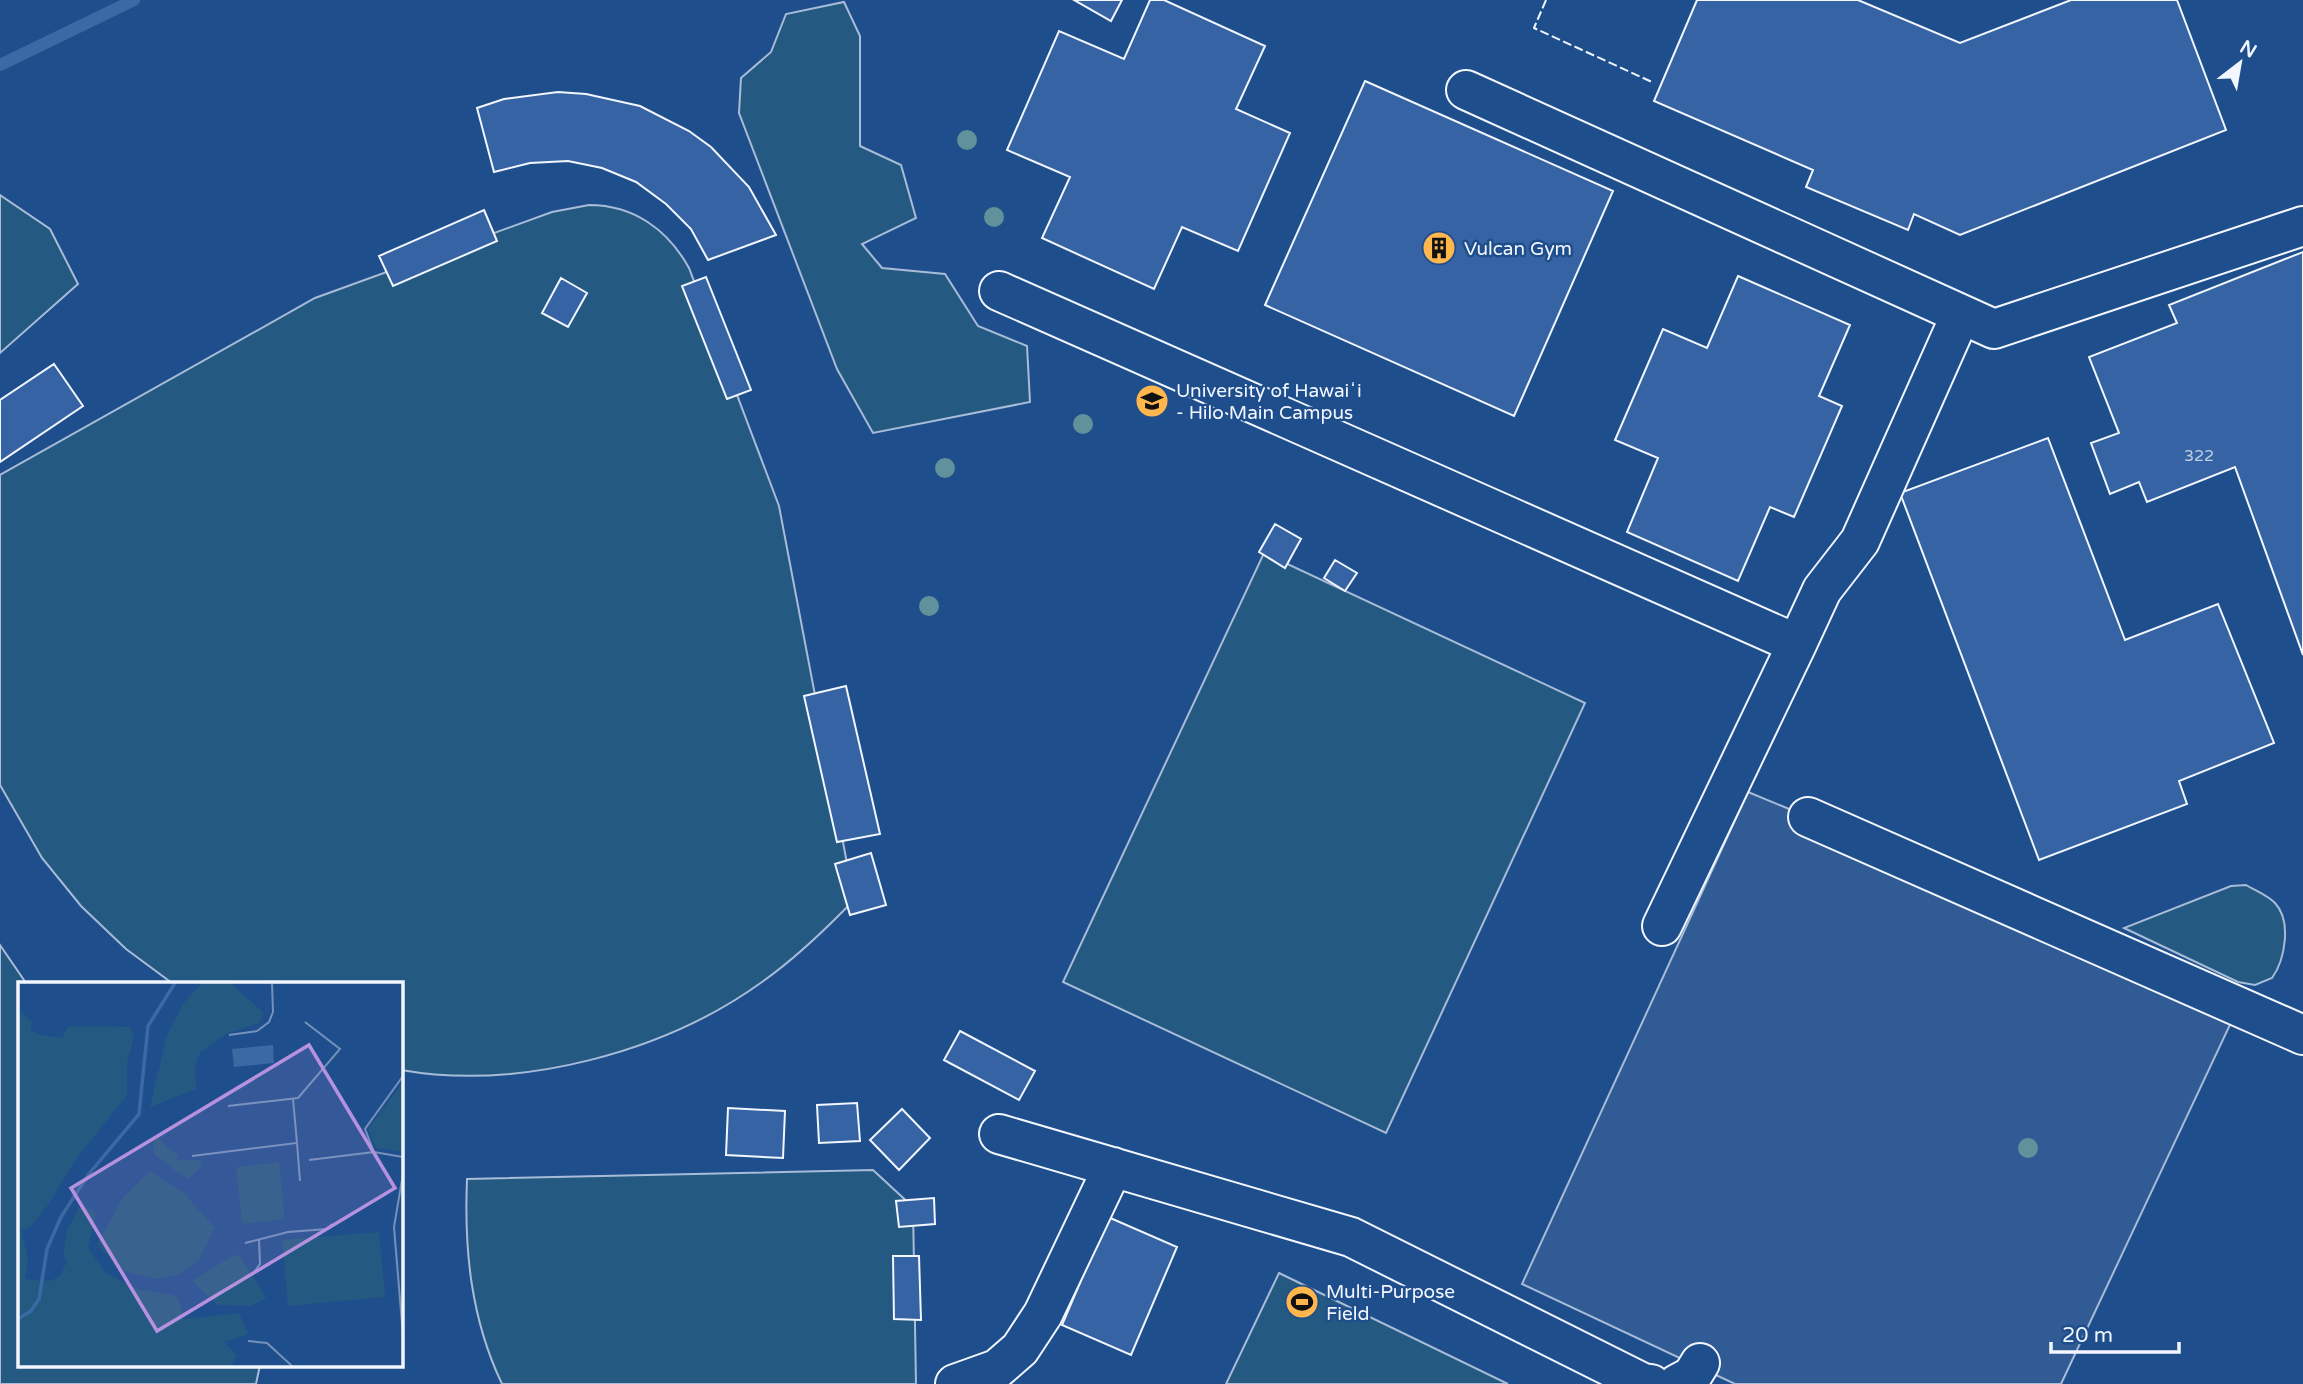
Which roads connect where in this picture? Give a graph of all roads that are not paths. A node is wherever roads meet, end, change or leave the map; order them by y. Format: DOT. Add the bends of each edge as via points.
graph roads {
  1 [pos="1466,90"];
  2 [pos="2303,226"];
  3 [pos="999,291"];
  4 [pos="1961,314"];
  5 [pos="1797,644"];
  6 [pos="1808,817"];
  7 [pos="1662,926"];
  8 [pos="2303,1035"];
  9 [pos="999,1134"];
  10 [pos="1113,1167"];
  11 [pos="955,1384"];
  12 [pos="1651,1384"];
  1 -- 4 [label="street"];
  2 -- 4 [label="street" via="1994,328"];
  3 -- 5 [label="street"];
  4 -- 5 [label="street" via="1860,541 1822,590"];
  5 -- 7 [label="street"];
  6 -- 8 [label="street"];
  9 -- 10 [label="street"];
  10 -- 11 [label="street" via="1043,1314 1020,1349 997,1368"];
  10 -- 12 [label="street" via="1351,1237"];
}
